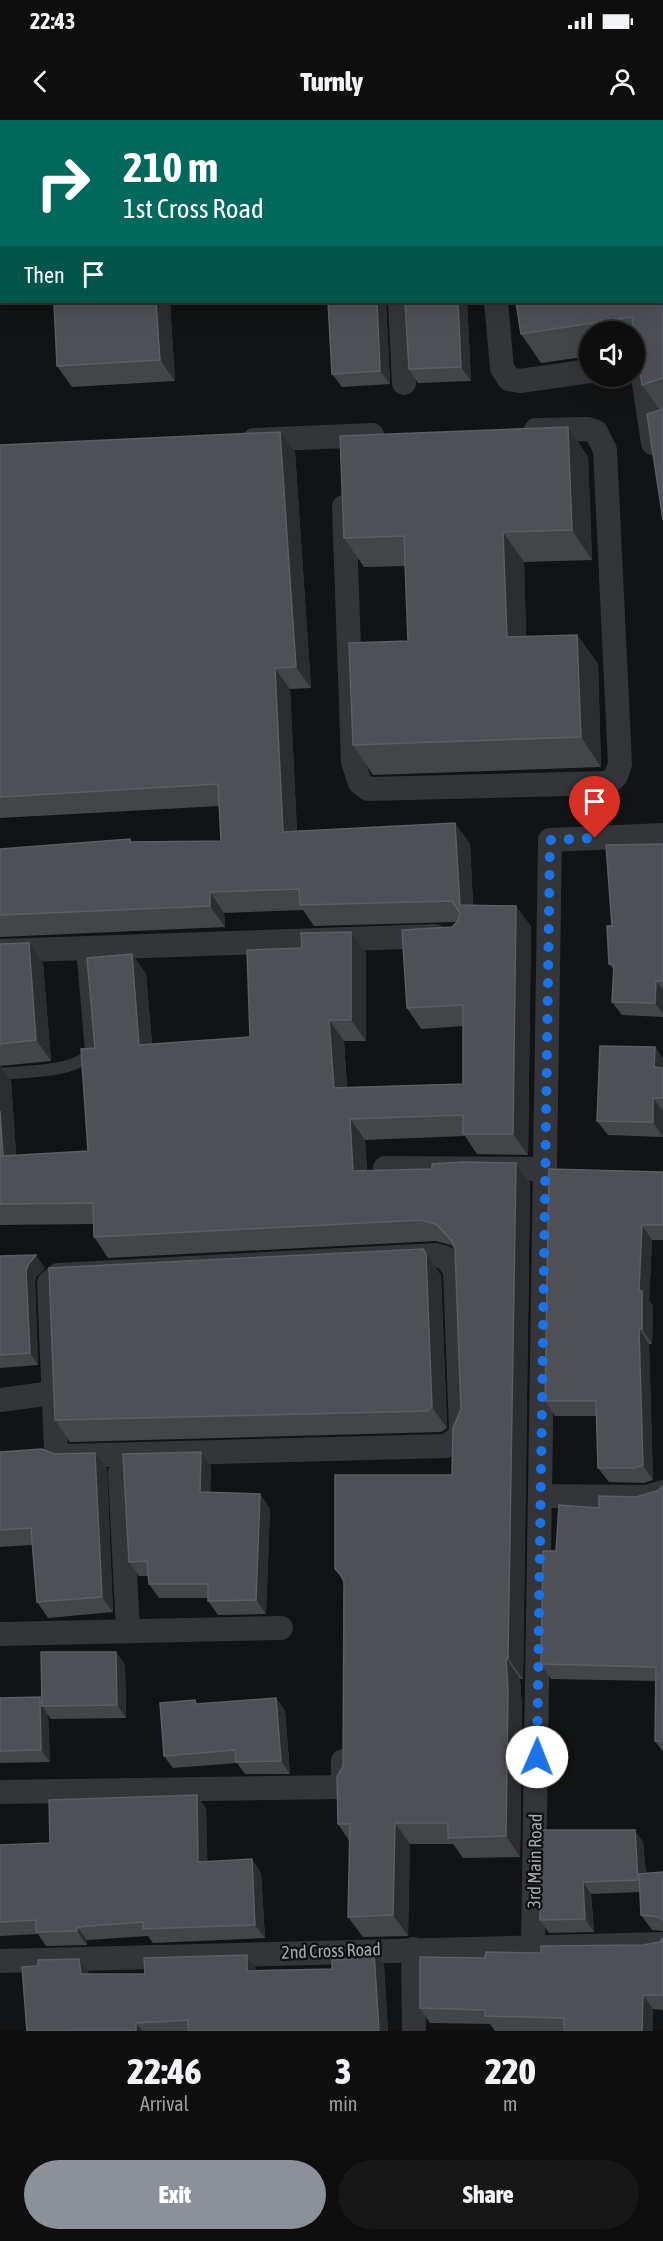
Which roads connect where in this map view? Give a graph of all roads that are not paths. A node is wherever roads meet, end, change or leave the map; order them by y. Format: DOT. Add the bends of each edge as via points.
graph roads {
  1 [pos="400,303"];
  2 [pos="496,303"];
  3 [pos="579,373"];
  4 [pos="404,383"];
  5 [pos="644,387"];
  6 [pos="517,431"];
  7 [pos="400,434"];
  8 [pos="236,441"];
  9 [pos="342,459"];
  10 [pos="656,466"];
  11 [pos="663,835"];
  12 [pos="460,935"];
  13 [pos="82,948"];
  14 [pos="0,951"];
  15 [pos="0,1074"];
  16 [pos="385,1168"];
  17 [pos="545,1169"];
  18 [pos="52,1393"];
  19 [pos="0,1400"];
  20 [pos="120,1473"];
  21 [pos="663,1492"];
  22 [pos="541,1496"];
  23 [pos="281,1628"];
  24 [pos="128,1631"];
  25 [pos="0,1635"];
  26 [pos="343,1741"];
  27 [pos="0,1792"];
  28 [pos="663,1944"];
  29 [pos="533,1946"];
  30 [pos="413,1949"];
  31 [pos="0,1961"];
  32 [pos="414,2031"];
  1 -- 4 [label="street"];
  2 -- 3 [label="street" via="502,368 509,379"];
  5 -- 10 [label="street"];
  6 -- 9 [label="street" via="587,429 596,432 604,450 620,764 616,776 608,783 368,789 360,783 353,762"];
  7 -- 9 [label="street"];
  8 -- 9 [label="street"];
  11 -- 17 [label="street, 3rd Main Road" via="550,840"];
  12 -- 13 [label="street"];
  13 -- 14 [label="street"];
  13 -- 15 [label="lane" via="91,1044 86,1059 74,1066"];
  16 -- 17 [label="street"];
  17 -- 22 [label="street, 3rd Main Road"];
  18 -- 18 [label="street" via="49,1283 58,1275 436,1255 446,1258 455,1270 461,1430 459,1437 446,1446 65,1456 56,1450"];
  18 -- 19 [label="street"];
  20 -- 24 [label="street"];
  21 -- 22 [label="street" via="646,1497"];
  22 -- 29 [label="street, 3rd Main Road"];
  23 -- 24 [label="street"];
  24 -- 25 [label="street"];
  26 -- 27 [label="street" via="343,1787"];
  28 -- 29 [label="street, 2nd Cross Road"];
  29 -- 30 [label="street, 2nd Cross Road"];
  30 -- 31 [label="street, 2nd Cross Road"];
  30 -- 32 [label="street"];
}
